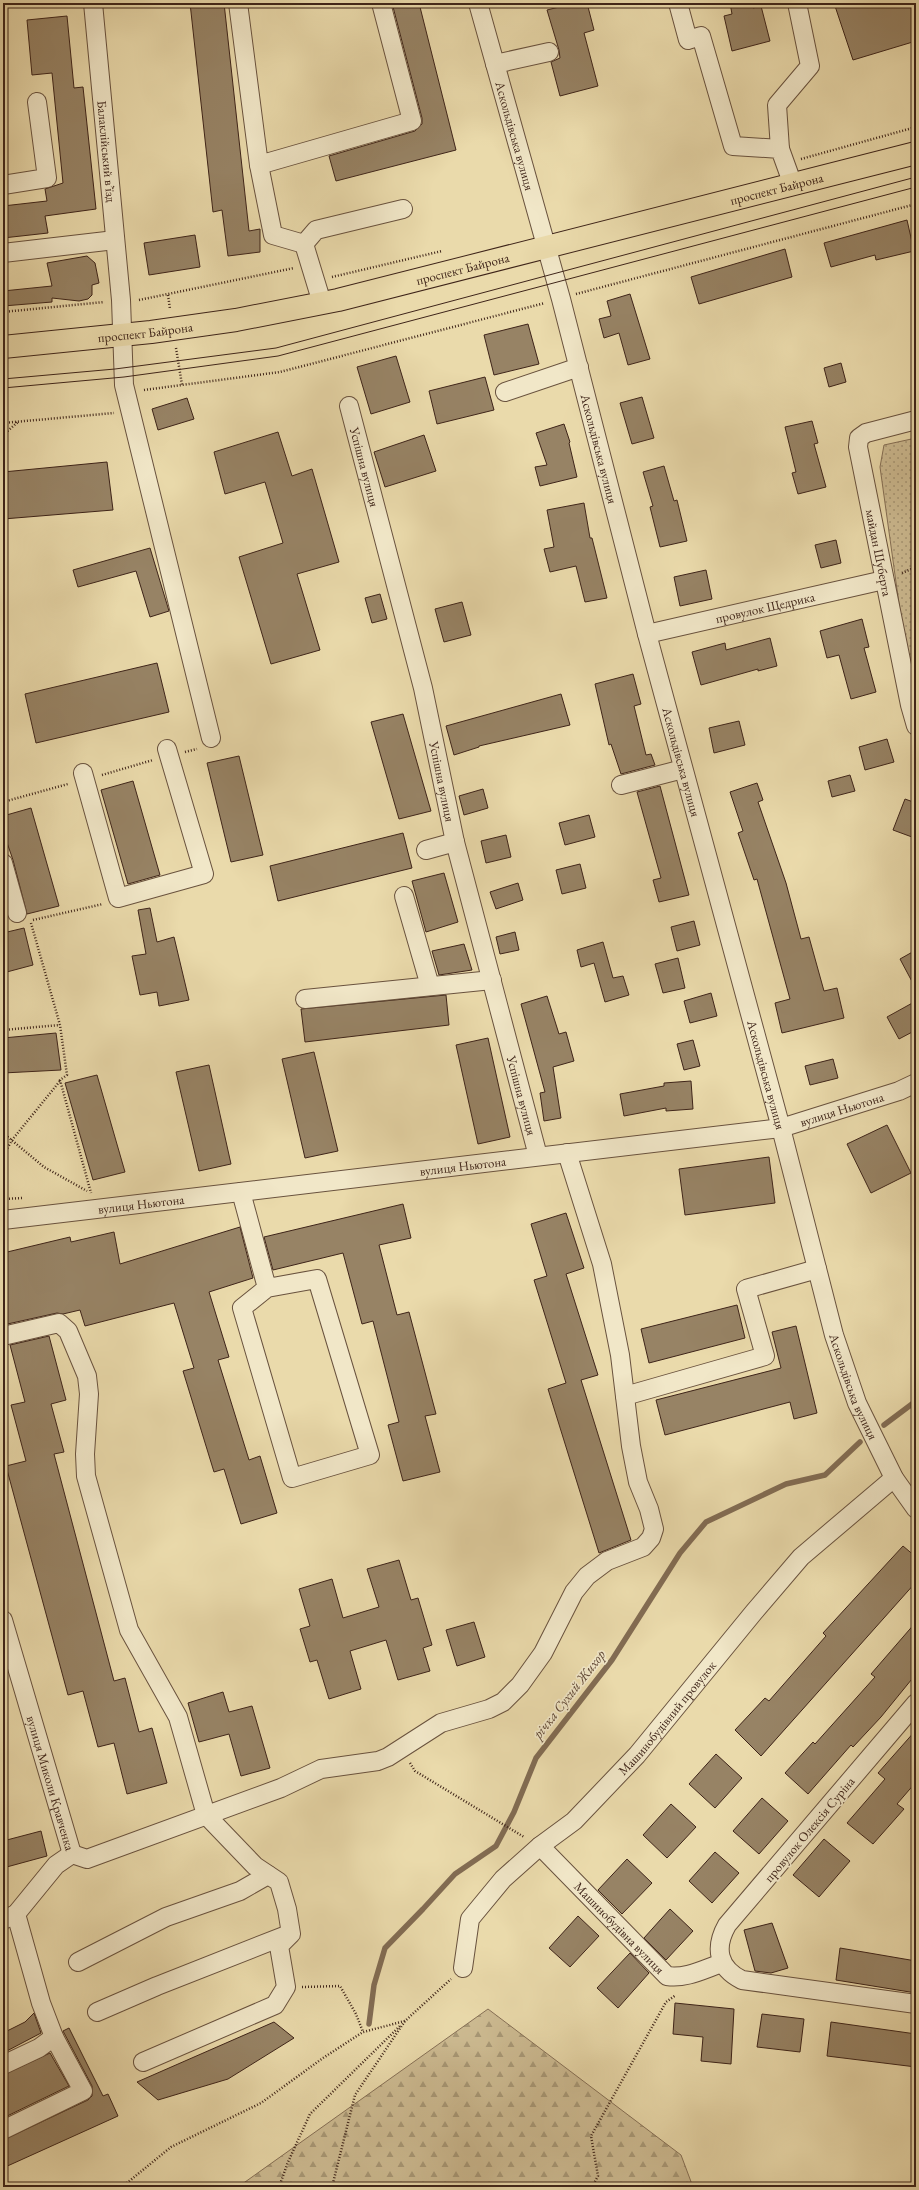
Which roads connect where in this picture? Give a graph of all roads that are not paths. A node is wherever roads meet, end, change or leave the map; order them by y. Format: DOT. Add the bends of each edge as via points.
graph roads {
  1 [pos="93,3"];
  2 [pos="238,3"];
  3 [pos="381,3"];
  4 [pos="478,3"];
  5 [pos="678,3"];
  6 [pos="797,3"];
  7 [pos="549,52"];
  8 [pos="495,64"];
  9 [pos="37,102"];
  10 [pos="916,153"];
  11 [pos="783,156"];
  12 [pos="259,165"];
  13 [pos="3,185"];
  14 [pos="793,185"];
  15 [pos="403,209"];
  16 [pos="115,240"];
  17 [pos="304,244"];
  18 [pos="546,249"];
  19 [pos="3,253"];
  20 [pos="322,303"];
  21 [pos="122,335"];
  22 [pos="3,347"];
  23 [pos="579,367"];
  24 [pos="505,392"];
  25 [pos="348,406"];
  26 [pos="916,420"];
  27 [pos="884,580"];
  28 [pos="647,634"];
  29 [pos="916,726"];
  30 [pos="211,738"];
  31 [pos="168,749"];
  32 [pos="683,769"];
  33 [pos="83,773"];
  34 [pos="621,785"];
  35 [pos="456,842"];
  36 [pos="426,850"];
  37 [pos="3,863"];
  38 [pos="404,896"];
  39 [pos="24,916"];
  40 [pos="492,980"];
  41 [pos="430,986"];
  42 [pos="305,999"];
  43 [pos="916,1083"];
  44 [pos="781,1128"];
  45 [pos="567,1153"];
  46 [pos="538,1156"];
  47 [pos="241,1192"];
  48 [pos="3,1220"];
  49 [pos="817,1269"];
  50 [pos="267,1288"];
  51 [pos="3,1336"];
  52 [pos="625,1396"];
  53 [pos="894,1478"];
  54 [pos="916,1508"];
  55 [pos="3,1620"];
  56 [pos="916,1702"];
  57 [pos="206,1815"];
  58 [pos="540,1846"];
  59 [pos="72,1854"];
  60 [pos="268,1875"];
  61 [pos="9,1917"];
  62 [pos="291,1934"];
  63 [pos="78,1962"];
  64 [pos="722,1963"];
  65 [pos="463,1968"];
  66 [pos="916,2004"];
  67 [pos="97,2012"];
  68 [pos="54,2037"];
  69 [pos="143,2062"];
  70 [pos="3,2065"];
  71 [pos="3,2130"];
  1 -- 16 [label="street, Балаклійський в’їзд"];
  2 -- 12 [label="street"];
  3 -- 12 [label="street" via="412,121"];
  4 -- 8 [label="street, Аскольдівська вулиця"];
  5 -- 11 [label="street" via="688,40 701,36 733,146"];
  6 -- 11 [label="street" via="810,66 777,105"];
  7 -- 8 [label="street"];
  8 -- 18 [label="street, Аскольдівська вулиця"];
  9 -- 13 [label="street" via="47,178"];
  10 -- 14 [label="main road, проспект Байрона"];
  11 -- 14 [label="street"];
  12 -- 17 [label="street" via="273,235"];
  14 -- 18 [label="main road, проспект Байрона"];
  15 -- 17 [label="street" via="316,230"];
  16 -- 19 [label="street"];
  16 -- 21 [label="street, Балаклійський в’їзд"];
  17 -- 20 [label="street"];
  18 -- 20 [label="main road, проспект Байрона"];
  18 -- 23 [label="street, Аскольдівська вулиця"];
  20 -- 21 [label="main road, проспект Байрона" via="236,320"];
  21 -- 22 [label="main road, проспект Байрона"];
  21 -- 30 [label="street" via="130,412"];
  23 -- 24 [label="street"];
  23 -- 28 [label="street, Аскольдівська вулиця"];
  25 -- 35 [label="street, Успішна вулиця" via="423,688"];
  26 -- 27 [label="street, майдан Шуберта" via="866,433 859,438 858,448"];
  27 -- 28 [label="street, провулок Щедрика"];
  27 -- 29 [label="street, майдан Шуберта"];
  28 -- 32 [label="street, Аскольдівська вулиця"];
  31 -- 33 [label="street" via="204,874 118,898"];
  32 -- 34 [label="street"];
  32 -- 44 [label="street, Аскольдівська вулиця"];
  35 -- 36 [label="street"];
  35 -- 40 [label="street, Успішна вулиця"];
  37 -- 39 [label="street"];
  38 -- 41 [label="street"];
  40 -- 41 [label="street"];
  40 -- 46 [label="street, Успішна вулиця"];
  41 -- 42 [label="street"];
  43 -- 44 [label="street, вулиця Ньютона" via="899,1091"];
  44 -- 45 [label="street, вулиця Ньютона"];
  44 -- 49 [label="street, Аскольдівська вулиця"];
  45 -- 46 [label="street, вулиця Ньютона"];
  45 -- 52 [label="street" via="602,1264 620,1355"];
  46 -- 47 [label="street, вулиця Ньютона"];
  47 -- 48 [label="street, вулиця Ньютона"];
  47 -- 50 [label="street"];
  49 -- 52 [label="street" via="746,1289 765,1356"];
  49 -- 53 [label="street, Аскольдівська вулиця" via="834,1335 856,1403"];
  50 -- 50 [label="street" via="242,1308 292,1478 370,1455 317,1279"];
  51 -- 57 [label="street" via="59,1323 68,1331 82,1363 87,1376 89,1394 85,1454 90,1492 128,1630 178,1716"];
  52 -- 57 [label="street" via="638,1482 654,1529 651,1538 644,1547 607,1561 587,1576 574,1592 543,1653 520,1685 503,1702 489,1709 440,1723 388,1757 378,1761 321,1769 281,1788"];
  53 -- 54 [label="street, Аскольдівська вулиця"];
  53 -- 58 [label="street, Машинобудівний провулок" via="801,1557 637,1755 574,1821"];
  55 -- 59 [label="street, вулиця Миколи Кравченка"];
  56 -- 64 [label="street, провулок Олексія Суріна" via="727,1925 720,1949"];
  57 -- 59 [label="street" via="87,1859"];
  57 -- 60 [label="street" via="255,1866"];
  58 -- 64 [label="street, Машинобудівна вулиця" via="667,1976 677,1978"];
  58 -- 65 [label="street, Машинобудівний провулок" via="503,1879 470,1919"];
  59 -- 61 [label="street, вулиця Миколи Кравченка" via="56,1865"];
  60 -- 62 [label="street" via="279,1882 288,1909"];
  60 -- 63 [label="street" via="240,1891 160,1920"];
  61 -- 68 [label="street"];
  62 -- 67 [label="street"];
  62 -- 69 [label="street" via="279,1946 286,1987 274,2005"];
  64 -- 66 [label="street" via="729,1974 742,1980"];
  68 -- 70 [label="street" via="39,2048"];
  68 -- 71 [label="street" via="83,2091"];
}
